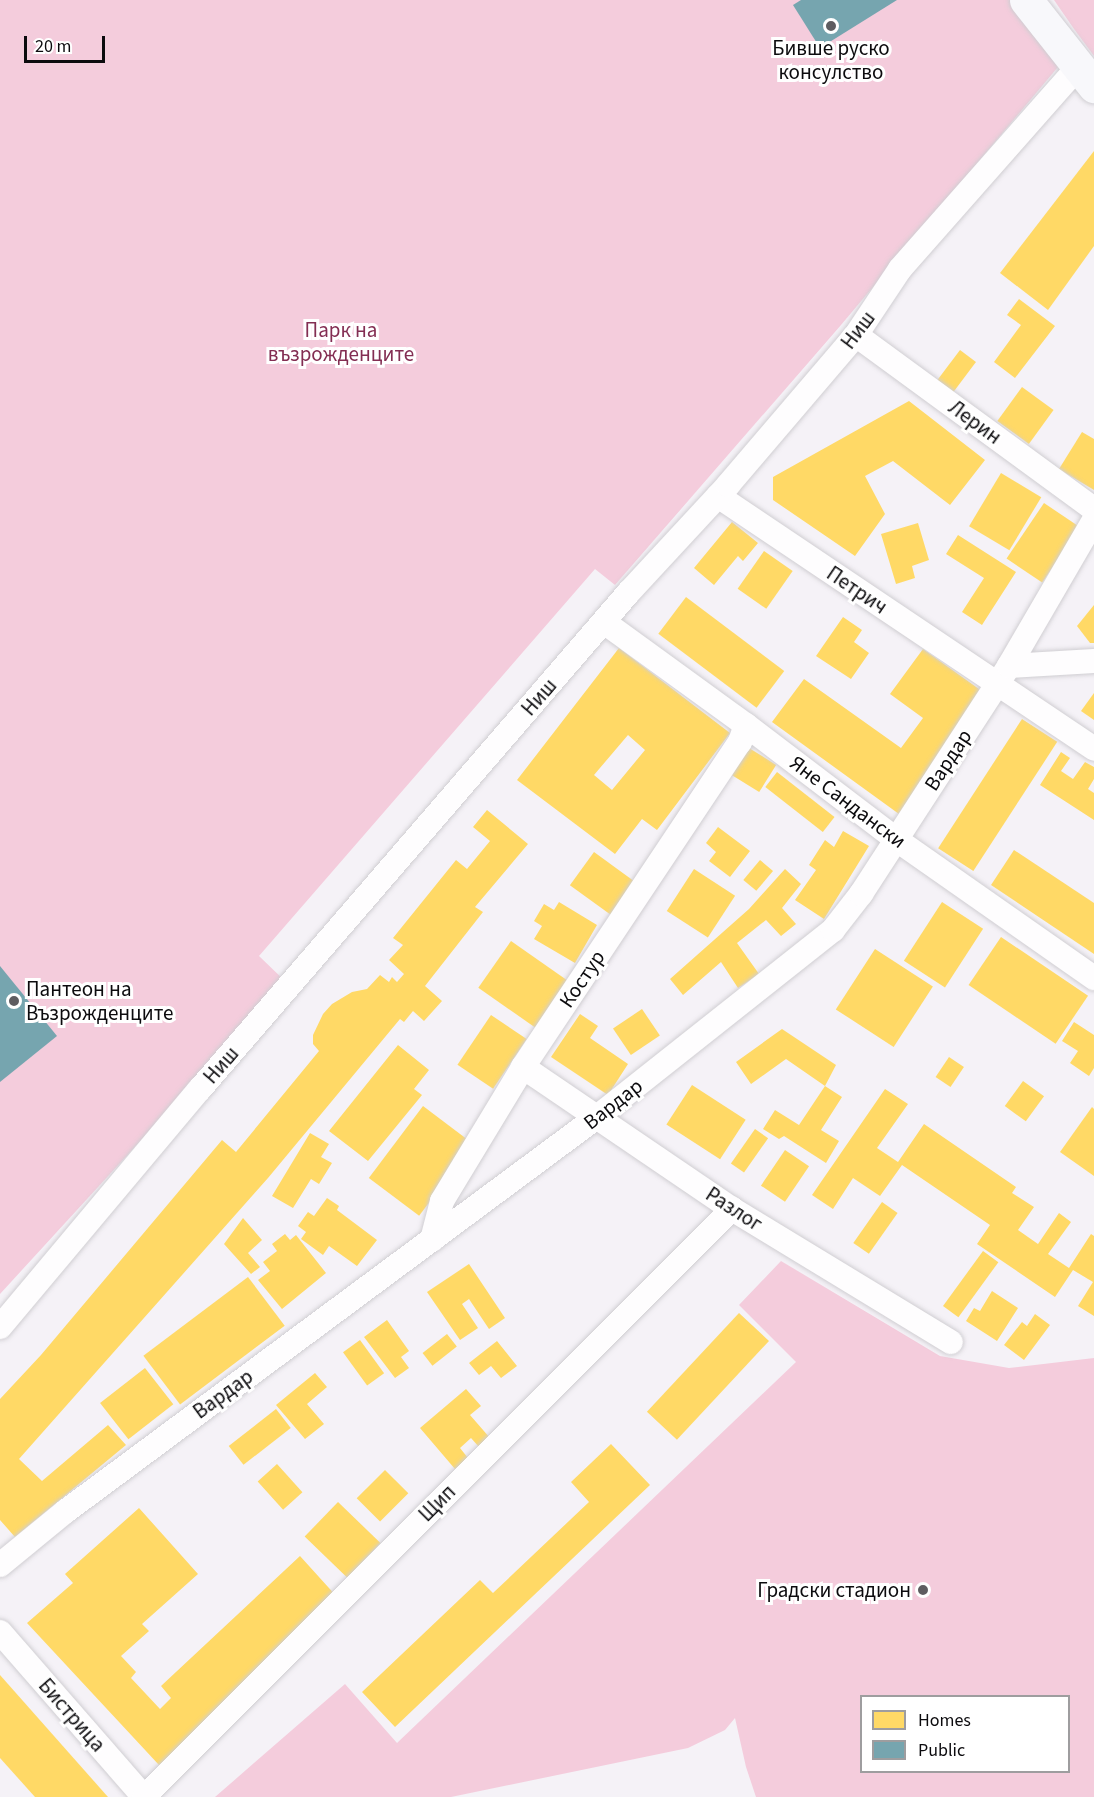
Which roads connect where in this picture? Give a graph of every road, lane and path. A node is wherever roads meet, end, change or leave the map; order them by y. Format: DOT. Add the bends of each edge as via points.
graph roads {
  1 [pos="1026,0"];
  2 [pos="1086,76"];
  3 [pos="856,336"];
  4 [pos="718,496"];
  5 [pos="1094,509"];
  6 [pos="1094,520"];
  7 [pos="604,622"];
  8 [pos="1094,661"];
  9 [pos="1003,675"];
  10 [pos="746,724"];
  11 [pos="1094,749"];
  12 [pos="897,840"];
  13 [pos="1094,978"];
  14 [pos="523,1067"];
  15 [pos="597,1117"];
  16 [pos="732,1209"];
  17 [pos="432,1240"];
  18 [pos="0,1327"];
  19 [pos="951,1342"];
  20 [pos="0,1565"];
  21 [pos="0,1632"];
  22 [pos="144,1797"];
  1 -- 2 [label="street"];
  2 -- 3 [label="street, Ниш" via="900,269"];
  3 -- 4 [label="street, Ниш"];
  3 -- 5 [label="street, Лерин"];
  4 -- 7 [label="street, Ниш"];
  4 -- 9 [label="street, Петрич"];
  6 -- 9 [label="street, Вардар"];
  7 -- 10 [label="street, Яне Сандански"];
  7 -- 18 [label="street, Ниш"];
  8 -- 9 [label="street"];
  9 -- 11 [label="street, Петрич"];
  9 -- 12 [label="street, Вардар"];
  10 -- 12 [label="street, Яне Сандански"];
  10 -- 14 [label="street, Костур" via="740,742"];
  12 -- 13 [label="street, Яне Сандански"];
  12 -- 15 [label="street, Вардар" via="832,930"];
  14 -- 15 [label="street, Разлог"];
  14 -- 17 [label="street, Костур" via="442,1201"];
  15 -- 16 [label="street, Разлог"];
  15 -- 17 [label="street, Вардар"];
  16 -- 19 [label="street, Разлог"];
  16 -- 22 [label="street, Щип"];
  17 -- 20 [label="street, Вардар" via="76,1504"];
  21 -- 22 [label="street, Бистрица"];
}
